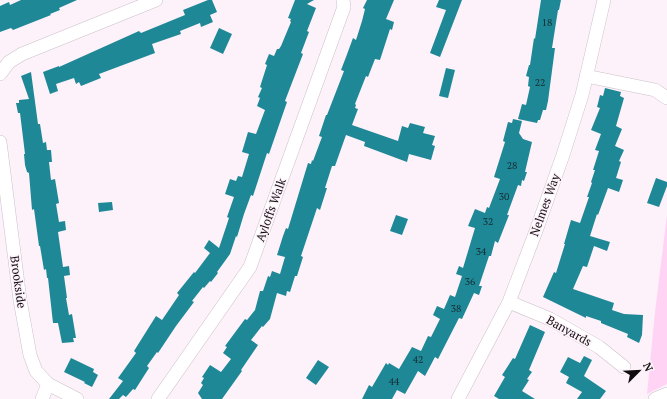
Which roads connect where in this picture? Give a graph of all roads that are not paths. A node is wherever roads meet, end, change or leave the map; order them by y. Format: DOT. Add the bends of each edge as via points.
graph roads {
  1 [pos="156,0"];
  2 [pos="343,0"];
  3 [pos="604,0"];
  4 [pos="0,74"];
  5 [pos="586,76"];
  6 [pos="667,98"];
  7 [pos="0,142"];
  8 [pos="509,302"];
  9 [pos="624,366"];
  10 [pos="48,384"];
  11 [pos="667,394"];
  12 [pos="42,399"];
  13 [pos="77,399"];
  14 [pos="158,399"];
  15 [pos="458,399"];
  16 [pos="655,399"];
  1 -- 4 [label="street" via="22,54 9,62"];
  2 -- 14 [label="street, Ayloffs Walk" via="344,7 250,267"];
  3 -- 5 [label="street, Nelmes Way"];
  5 -- 6 [label="street" via="655,90"];
  5 -- 8 [label="street, Nelmes Way" via="563,155"];
  7 -- 10 [label="street, Brookside" via="20,300 30,355 36,371"];
  8 -- 9 [label="street, Banyards" via="550,319"];
  8 -- 15 [label="street, Nelmes Way"];
  10 -- 12 [label="street"];
  10 -- 13 [label="street, Brookside"];
  11 -- 16 [label="street"];
}
